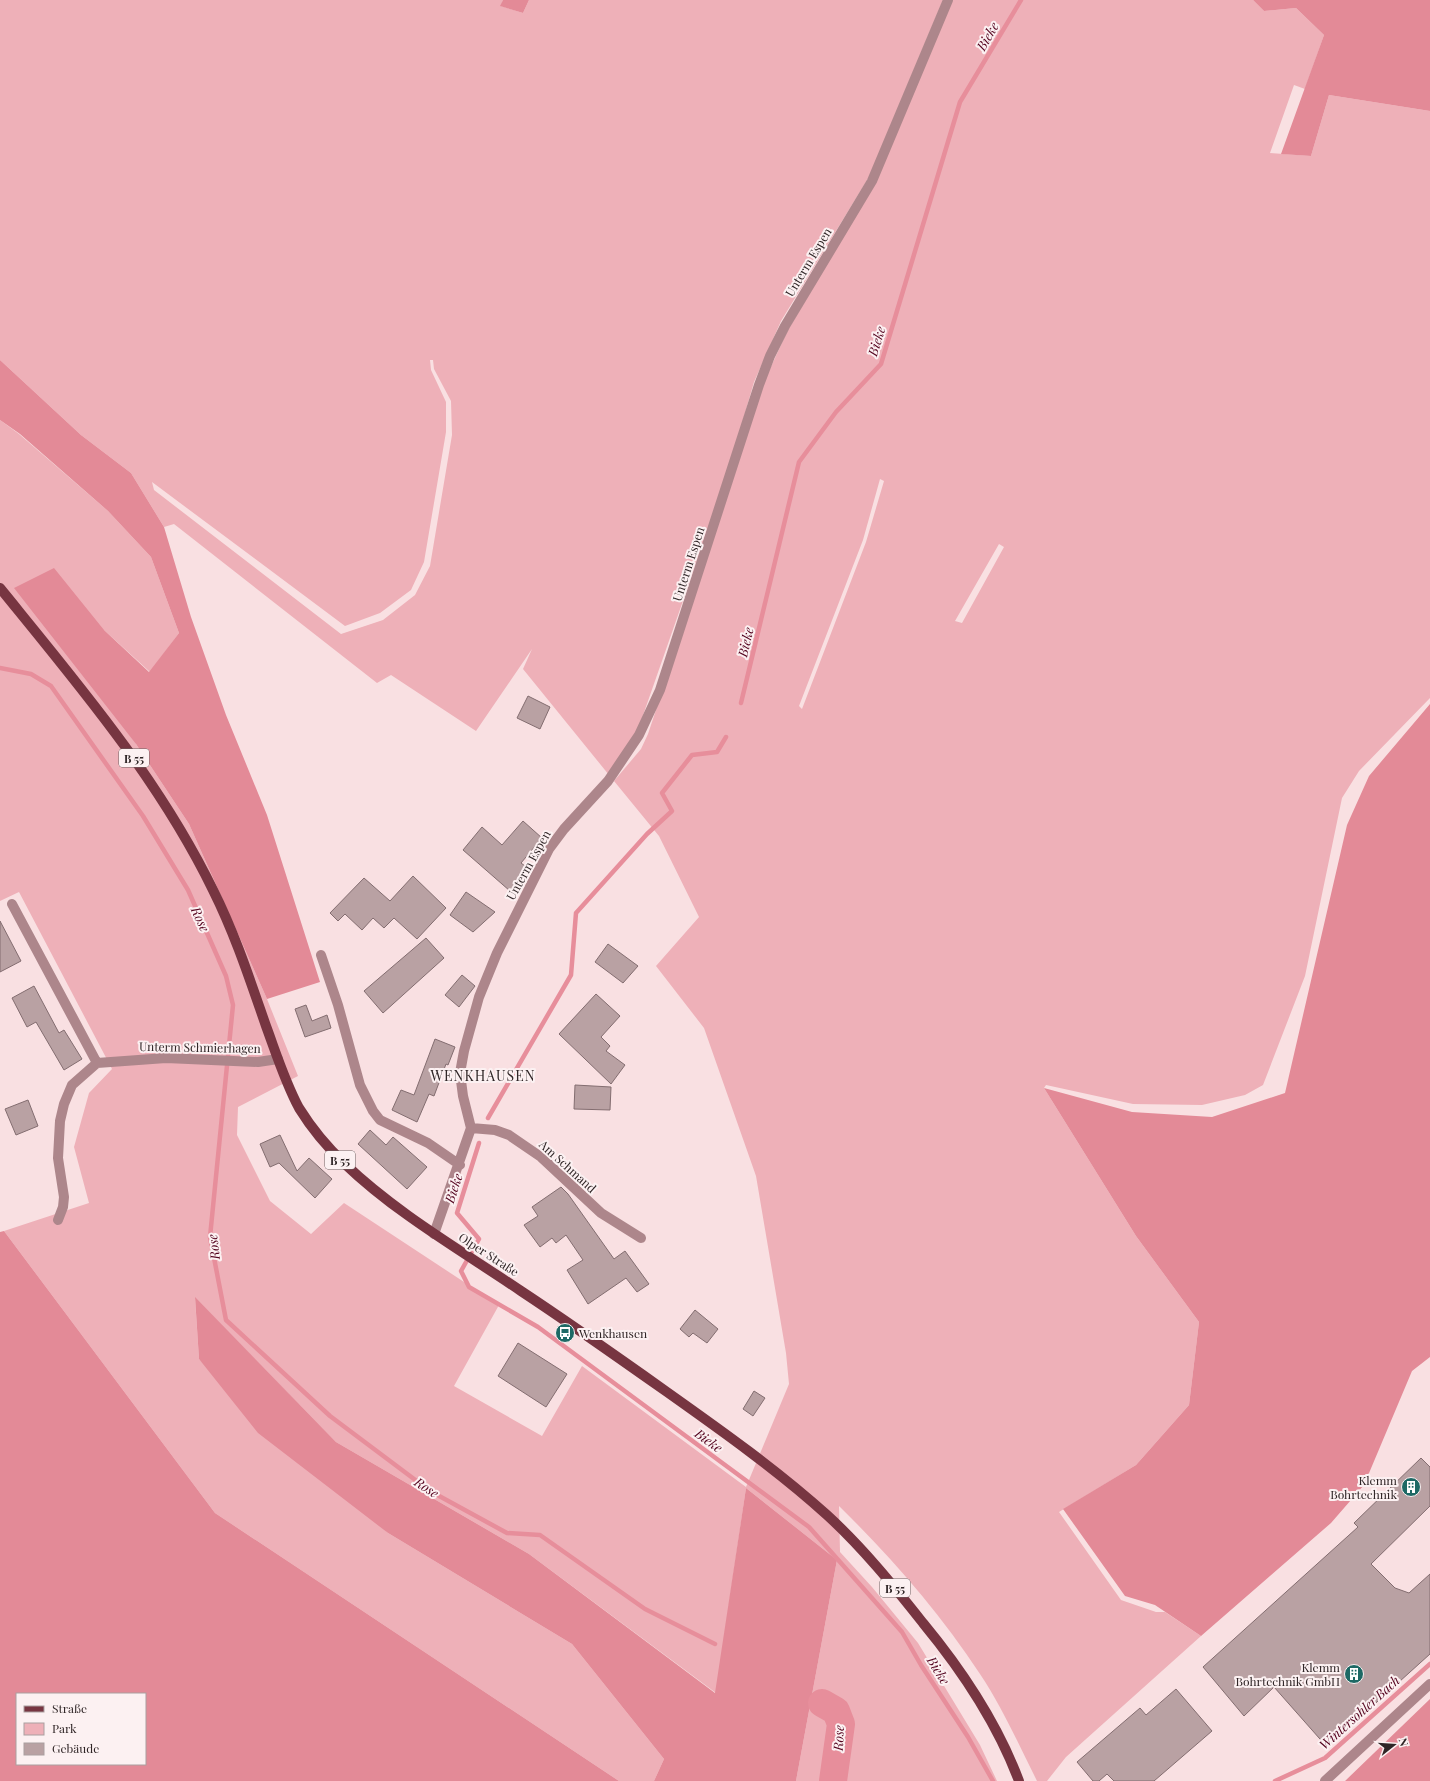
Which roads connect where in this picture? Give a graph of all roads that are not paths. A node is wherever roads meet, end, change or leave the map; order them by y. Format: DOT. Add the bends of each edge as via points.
graph roads {
  1 [pos="948,0"];
  2 [pos="0,588"];
  3 [pos="12,904"];
  4 [pos="321,955"];
  5 [pos="278,1059"];
  6 [pos="97,1063"];
  7 [pos="471,1128"];
  8 [pos="460,1165"];
  9 [pos="58,1220"];
  10 [pos="434,1234"];
  11 [pos="641,1238"];
  12 [pos="1430,1684"];
  13 [pos="1019,1781"];
  14 [pos="1325,1781"];
  1 -- 7 [label="street, Unterm Espen" via="872,181 785,326 770,356 660,690 639,735 608,781 549,849 497,953 479,997 460,1073 462,1096"];
  2 -- 5 [label="main road, B 55" via="91,700 142,769 183,832 239,948"];
  3 -- 6 [label="street"];
  4 -- 8 [label="street" via="360,1085 373,1111 380,1120 428,1143"];
  5 -- 6 [label="street, Unterm Schmierhagen" via="245,1062 191,1058 136,1059"];
  5 -- 10 [label="main road, Olper Straße / B 55" via="298,1105 319,1137 345,1165"];
  6 -- 9 [label="street" via="72,1085 64,1104 60,1121 58,1158 63,1186 63,1207"];
  7 -- 8 [label="street"];
  7 -- 11 [label="street, Am Schmand" via="495,1130 509,1135 541,1157 601,1213"];
  8 -- 10 [label="street"];
  10 -- 13 [label="main road, Olper Straße / B 55" via="573,1326 725,1433 828,1516 885,1576 942,1645 961,1672 997,1735"];
  12 -- 14 [label="street"];
}
